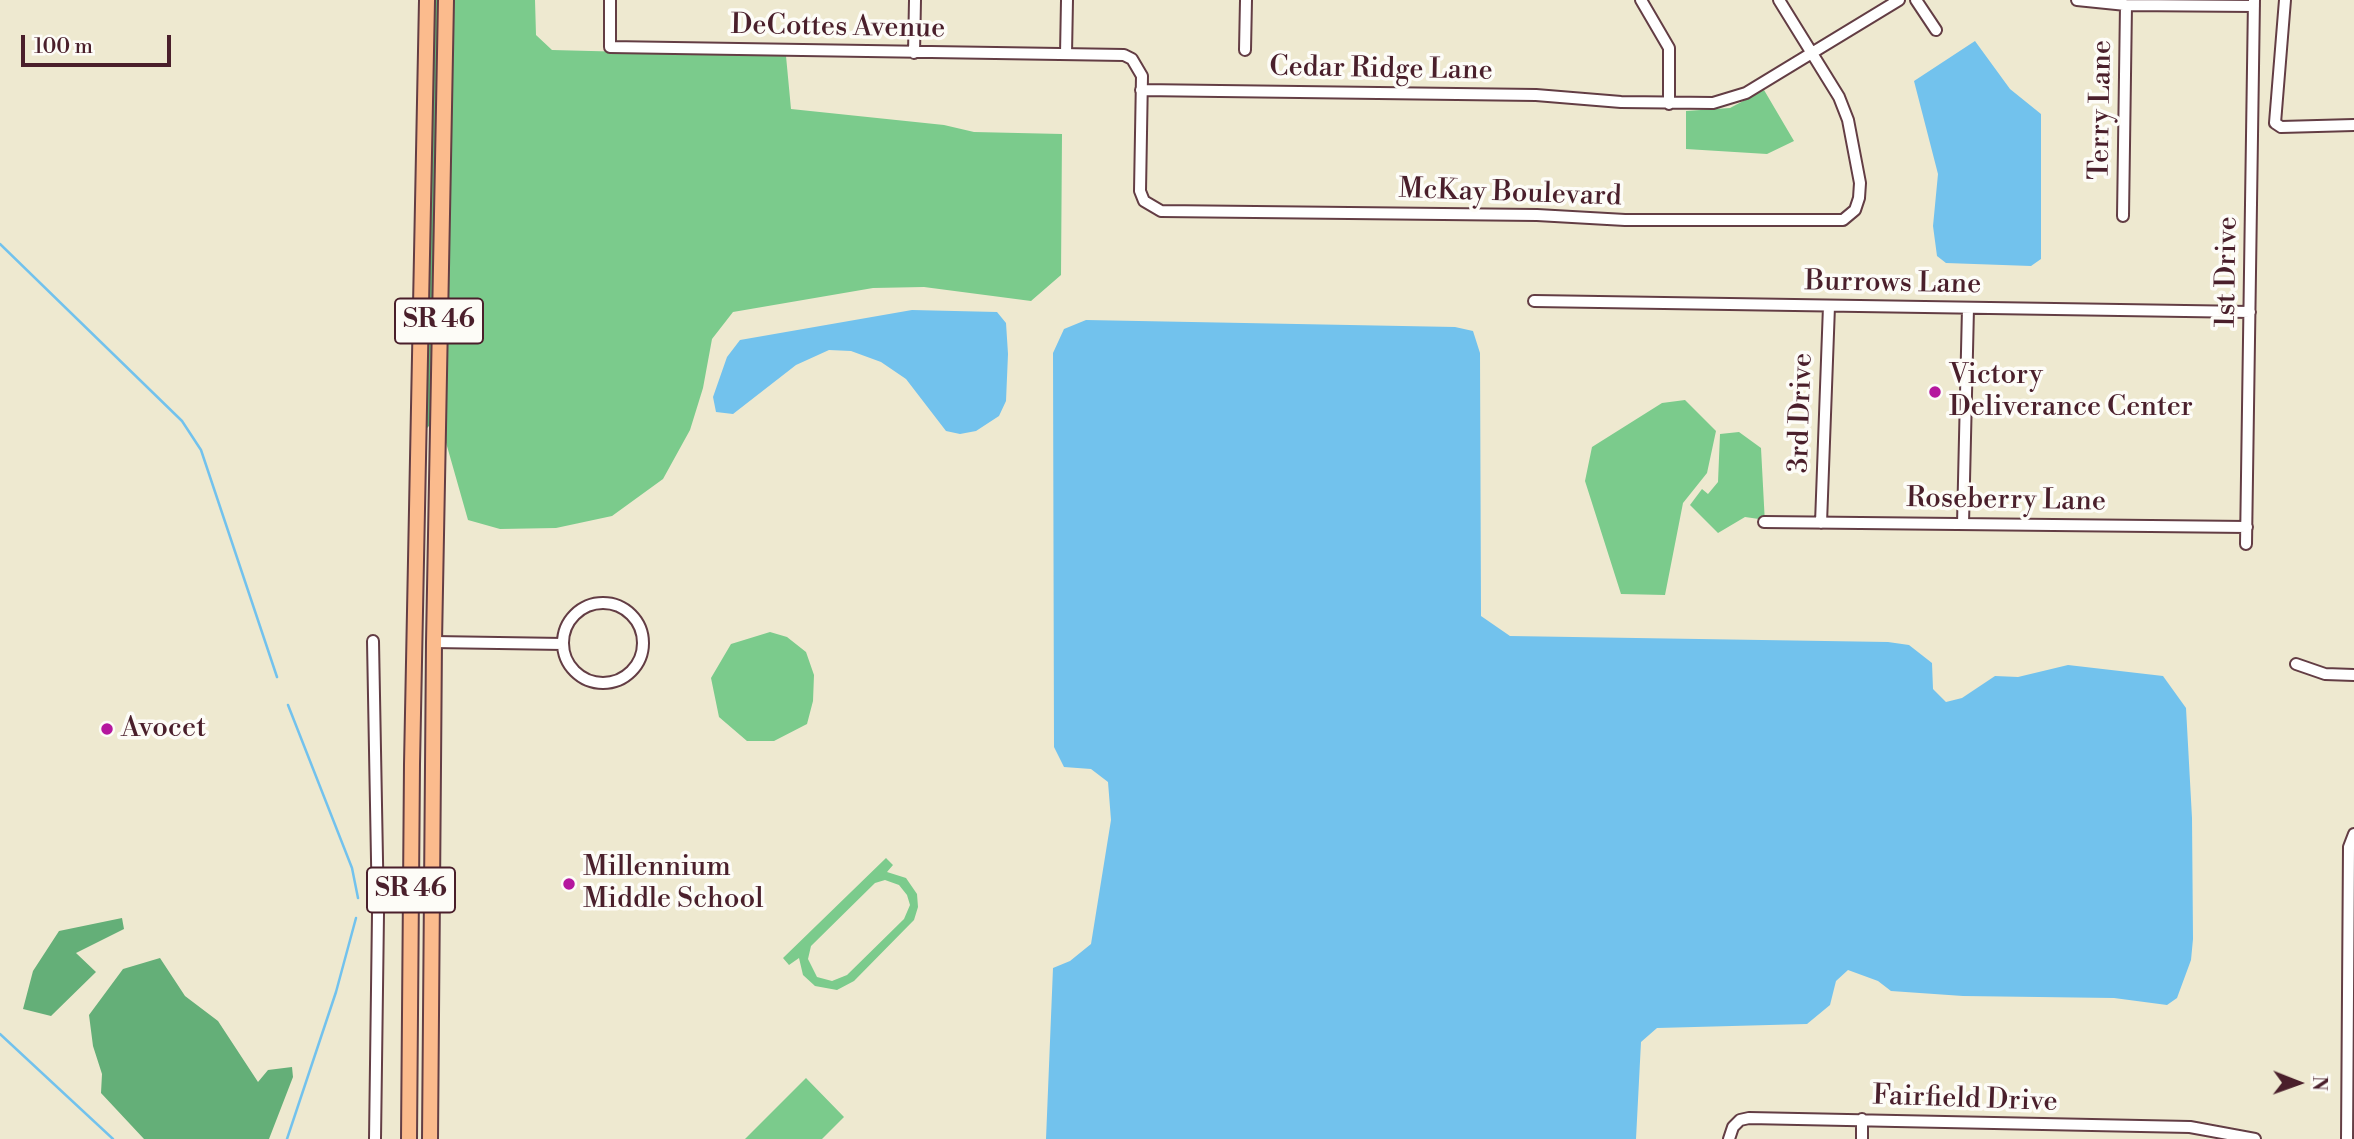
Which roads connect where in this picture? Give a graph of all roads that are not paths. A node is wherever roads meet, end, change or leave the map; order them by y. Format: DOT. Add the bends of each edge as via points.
graph roads {
  1 [pos="427,0"];
  2 [pos="446,0"];
  3 [pos="610,0"];
  4 [pos="915,0"];
  5 [pos="1067,0"];
  6 [pos="1246,0"];
  7 [pos="1641,0"];
  8 [pos="1779,0"];
  9 [pos="1899,0"];
  10 [pos="1916,0"];
  11 [pos="2077,0"];
  12 [pos="2285,0"];
  13 [pos="2254,3"];
  14 [pos="2126,5"];
  15 [pos="1936,30"];
  16 [pos="1245,50"];
  17 [pos="914,53"];
  18 [pos="1066,54"];
  19 [pos="1812,54"];
  20 [pos="1141,90"];
  21 [pos="1669,104"];
  22 [pos="2354,125"];
  23 [pos="2123,216"];
  24 [pos="1534,301"];
  25 [pos="1829,306"];
  26 [pos="1968,308"];
  27 [pos="2250,312"];
  28 [pos="1764,522"];
  29 [pos="1821,523"];
  30 [pos="1964,524"];
  31 [pos="2247,527"];
  32 [pos="2246,544"];
  33 [pos="373,642"];
  34 [pos="434,642"];
  35 [pos="563,645"];
  36 [pos="2296,664"];
  37 [pos="2354,675"];
  38 [pos="2354,834"];
  39 [pos="1862,1119"];
  40 [pos="2212,1134"];
  41 [pos="375,1139"];
  42 [pos="409,1139"];
  43 [pos="430,1139"];
  44 [pos="1729,1139"];
  45 [pos="1862,1139"];
  46 [pos="2255,1139"];
  47 [pos="2347,1139"];
  1 -- 42 [label="main road, SR 46"];
  2 -- 34 [label="main road, SR 46"];
  3 -- 17 [label="street, DeCottes Avenue" via="610,47"];
  4 -- 17 [label="street"];
  5 -- 18 [label="street"];
  6 -- 16 [label="street"];
  7 -- 21 [label="street" via="1669,48"];
  8 -- 19 [label="street, McKay Boulevard"];
  9 -- 19 [label="street, Cedar Ridge Lane"];
  10 -- 15 [label="street"];
  11 -- 14 [label="street"];
  12 -- 22 [label="street" via="2274,123 2281,127"];
  13 -- 14 [label="street"];
  13 -- 27 [label="street, 1st Drive"];
  14 -- 23 [label="street, Terry Lane"];
  17 -- 18 [label="street, DeCottes Avenue"];
  18 -- 20 [label="street, McKay Boulevard" via="1114,54 1132,59 1142,76"];
  19 -- 20 [label="street, McKay Boulevard" via="1848,120 1860,183 1855,210 1849,218 1834,222 1161,211 1143,201 1140,191"];
  19 -- 21 [label="street, Cedar Ridge Lane" via="1730,100"];
  20 -- 21 [label="street, Cedar Ridge Lane" via="1536,95"];
  24 -- 25 [label="street, Burrows Lane"];
  25 -- 26 [label="street, Burrows Lane"];
  25 -- 29 [label="street, 3rd Drive"];
  26 -- 27 [label="street, Burrows Lane"];
  26 -- 30 [label="street"];
  27 -- 31 [label="street, 1st Drive"];
  28 -- 29 [label="street, Roseberry Lane"];
  29 -- 30 [label="street, Roseberry Lane"];
  30 -- 31 [label="street, Roseberry Lane"];
  31 -- 32 [label="street, 1st Drive"];
  33 -- 41 [label="street" via="378,914"];
  34 -- 35 [label="street"];
  34 -- 43 [label="main road, SR 46"];
  35 -- 35 [label="street" via="575,671 603,683 618,681 631,672 643,644 632,615 604,603 576,615"];
  36 -- 37 [label="street" via="2325,674"];
  38 -- 47 [label="street" via="2349,848"];
  39 -- 40 [label="street, Fairfield Drive"];
  39 -- 44 [label="street, Fairfield Drive" via="1749,1118 1733,1127"];
  39 -- 45 [label="street"];
  40 -- 46 [label="street, Fairfield Drive"];
}
